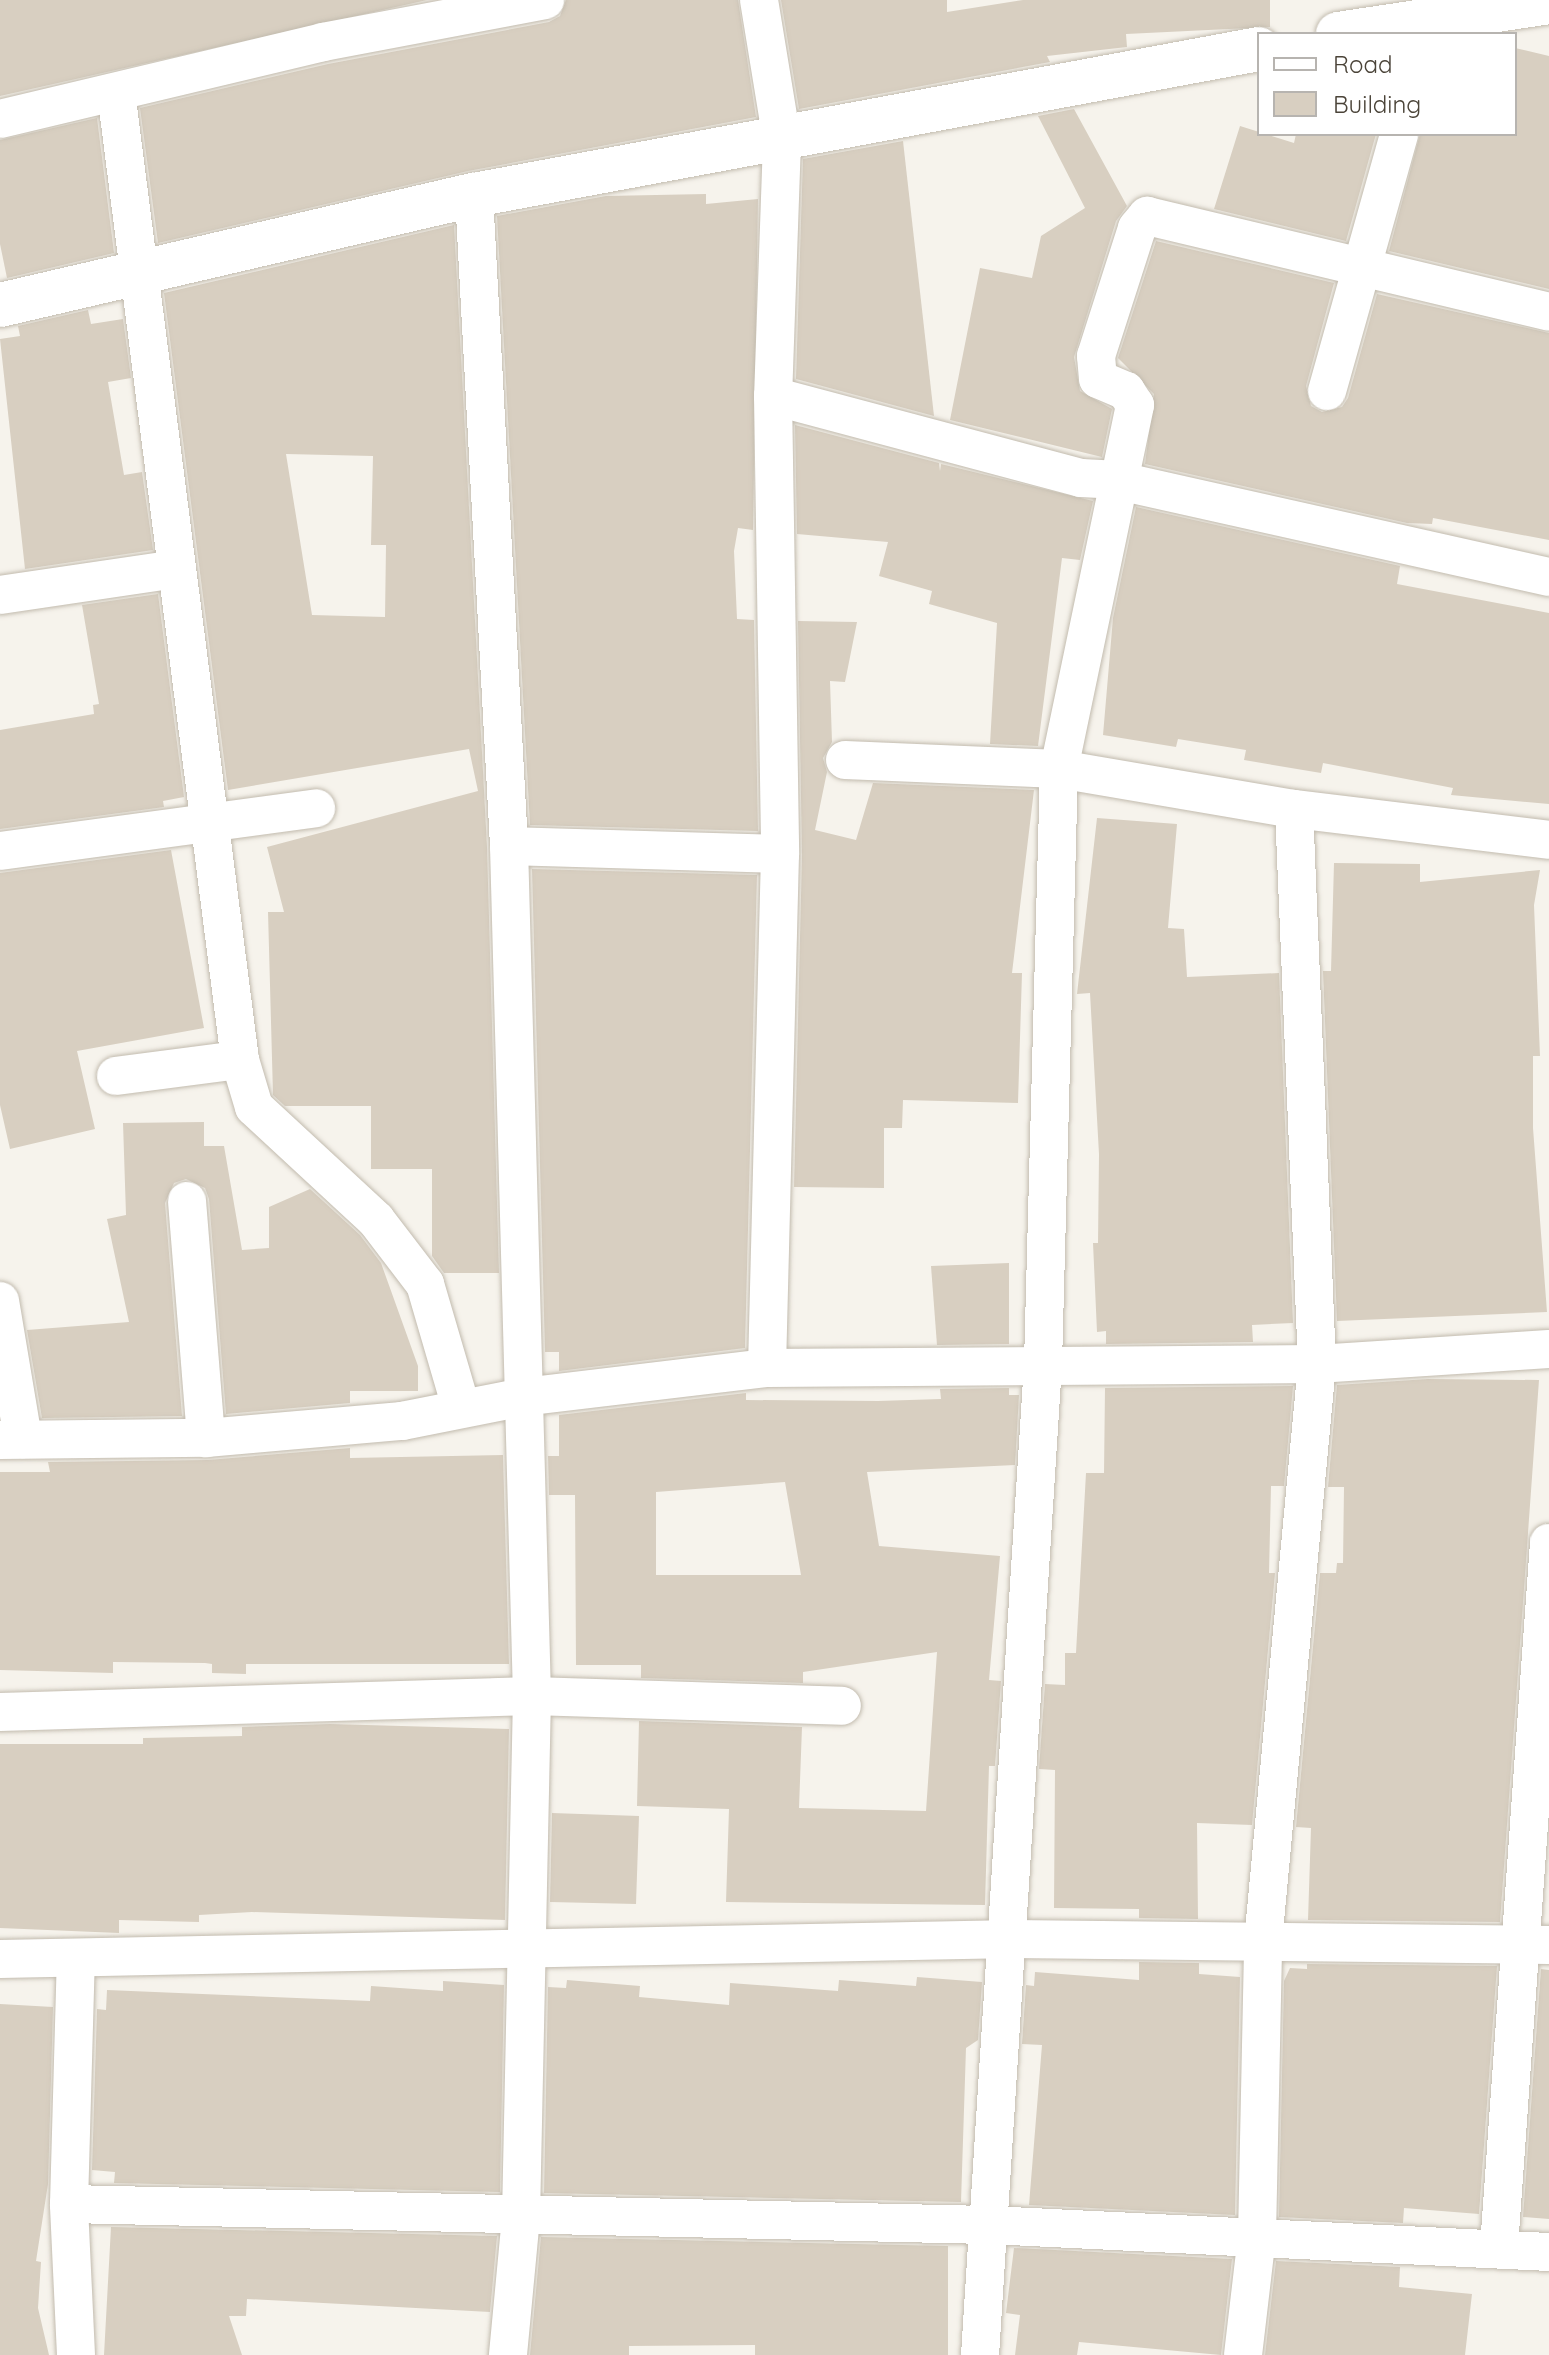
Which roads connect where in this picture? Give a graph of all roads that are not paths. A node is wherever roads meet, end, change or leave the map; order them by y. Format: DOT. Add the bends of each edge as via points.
graph roads {
  1 [pos="545,0"];
  2 [pos="759,0"];
  3 [pos="1549,2"];
  4 [pos="1384,13"];
  5 [pos="1428,27"];
  6 [pos="1342,32"];
  7 [pos="1257,49"];
  8 [pos="116,92"];
  9 [pos="0,119"];
  10 [pos="1398,136"];
  11 [pos="782,141"];
  12 [pos="474,195"];
  13 [pos="1363,268"];
  14 [pos="139,274"];
  15 [pos="0,305"];
  16 [pos="1549,312"];
  17 [pos="1327,391"];
  18 [pos="773,396"];
  19 [pos="1115,480"];
  20 [pos="176,569"];
  21 [pos="1549,577"];
  22 [pos="0,595"];
  23 [pos="845,760"];
  24 [pos="1059,769"];
  25 [pos="316,808"];
  26 [pos="1294,809"];
  27 [pos="212,819"];
  28 [pos="1549,840"];
  29 [pos="509,846"];
  30 [pos="0,851"];
  31 [pos="780,854"];
  32 [pos="240,1060"];
  33 [pos="116,1076"];
  34 [pos="187,1201"];
  35 [pos="0,1301"];
  36 [pos="1549,1349"];
  37 [pos="1043,1364"];
  38 [pos="1317,1364"];
  39 [pos="767,1368"];
  40 [pos="523,1397"];
  41 [pos="461,1407"];
  42 [pos="206,1438"];
  43 [pos="11,1440"];
  44 [pos="1549,1543"];
  45 [pos="532,1696"];
  46 [pos="842,1706"];
  47 [pos="0,1712"];
  48 [pos="1011,1939"];
  49 [pos="1263,1942"];
  50 [pos="1536,1946"];
  51 [pos="527,1949"];
  52 [pos="76,1958"];
  53 [pos="0,1959"];
  54 [pos="69,2204"];
  55 [pos="521,2217"];
  56 [pos="989,2225"];
  57 [pos="1257,2236"];
  58 [pos="1499,2247"];
  59 [pos="1549,2252"];
  60 [pos="76,2355"];
  61 [pos="508,2355"];
  62 [pos="980,2355"];
  63 [pos="1243,2355"];
  1 -- 8 [label="street" via="323,42"];
  2 -- 11 [label="street"];
  3 -- 5 [label="street"];
  4 -- 5 [label="street"];
  4 -- 6 [label="street"];
  7 -- 11 [label="street"];
  8 -- 9 [label="street"];
  8 -- 14 [label="street"];
  10 -- 13 [label="street"];
  11 -- 12 [label="street"];
  11 -- 18 [label="street"];
  12 -- 14 [label="street"];
  12 -- 29 [label="street"];
  13 -- 16 [label="street"];
  13 -- 17 [label="street"];
  13 -- 19 [label="street" via="1147,216 1137,228 1096,356 1098,379 1126,391 1135,405"];
  14 -- 15 [label="street"];
  14 -- 20 [label="street"];
  18 -- 19 [label="street" via="1081,478"];
  18 -- 31 [label="street"];
  19 -- 21 [label="street"];
  19 -- 24 [label="street"];
  20 -- 22 [label="street"];
  20 -- 27 [label="street"];
  23 -- 24 [label="street"];
  24 -- 26 [label="street"];
  24 -- 37 [label="street"];
  25 -- 27 [label="street"];
  26 -- 28 [label="street"];
  26 -- 38 [label="street"];
  27 -- 30 [label="street"];
  27 -- 32 [label="street"];
  29 -- 31 [label="street"];
  29 -- 40 [label="street"];
  31 -- 39 [label="street"];
  32 -- 33 [label="street"];
  32 -- 41 [label="street" via="254,1107 376,1220 425,1284"];
  34 -- 42 [label="street"];
  35 -- 43 [label="street"];
  36 -- 38 [label="street"];
  37 -- 38 [label="street"];
  37 -- 39 [label="street"];
  37 -- 48 [label="street"];
  38 -- 49 [label="street"];
  39 -- 40 [label="street"];
  40 -- 41 [label="street"];
  40 -- 45 [label="street"];
  41 -- 42 [label="street" via="402,1421"];
  42 -- 43 [label="street"];
  44 -- 50 [label="street"];
  45 -- 46 [label="street"];
  45 -- 47 [label="street"];
  45 -- 51 [label="street"];
  48 -- 49 [label="street"];
  48 -- 51 [label="street"];
  48 -- 56 [label="street"];
  49 -- 50 [label="street"];
  49 -- 57 [label="street"];
  50 -- 58 [label="street"];
  51 -- 52 [label="street"];
  51 -- 55 [label="street"];
  52 -- 53 [label="street"];
  52 -- 54 [label="street"];
  54 -- 55 [label="street"];
  54 -- 60 [label="street"];
  55 -- 56 [label="street"];
  55 -- 61 [label="street"];
  56 -- 57 [label="street"];
  56 -- 62 [label="street"];
  57 -- 58 [label="street"];
  57 -- 63 [label="street"];
  58 -- 59 [label="street"];
}
